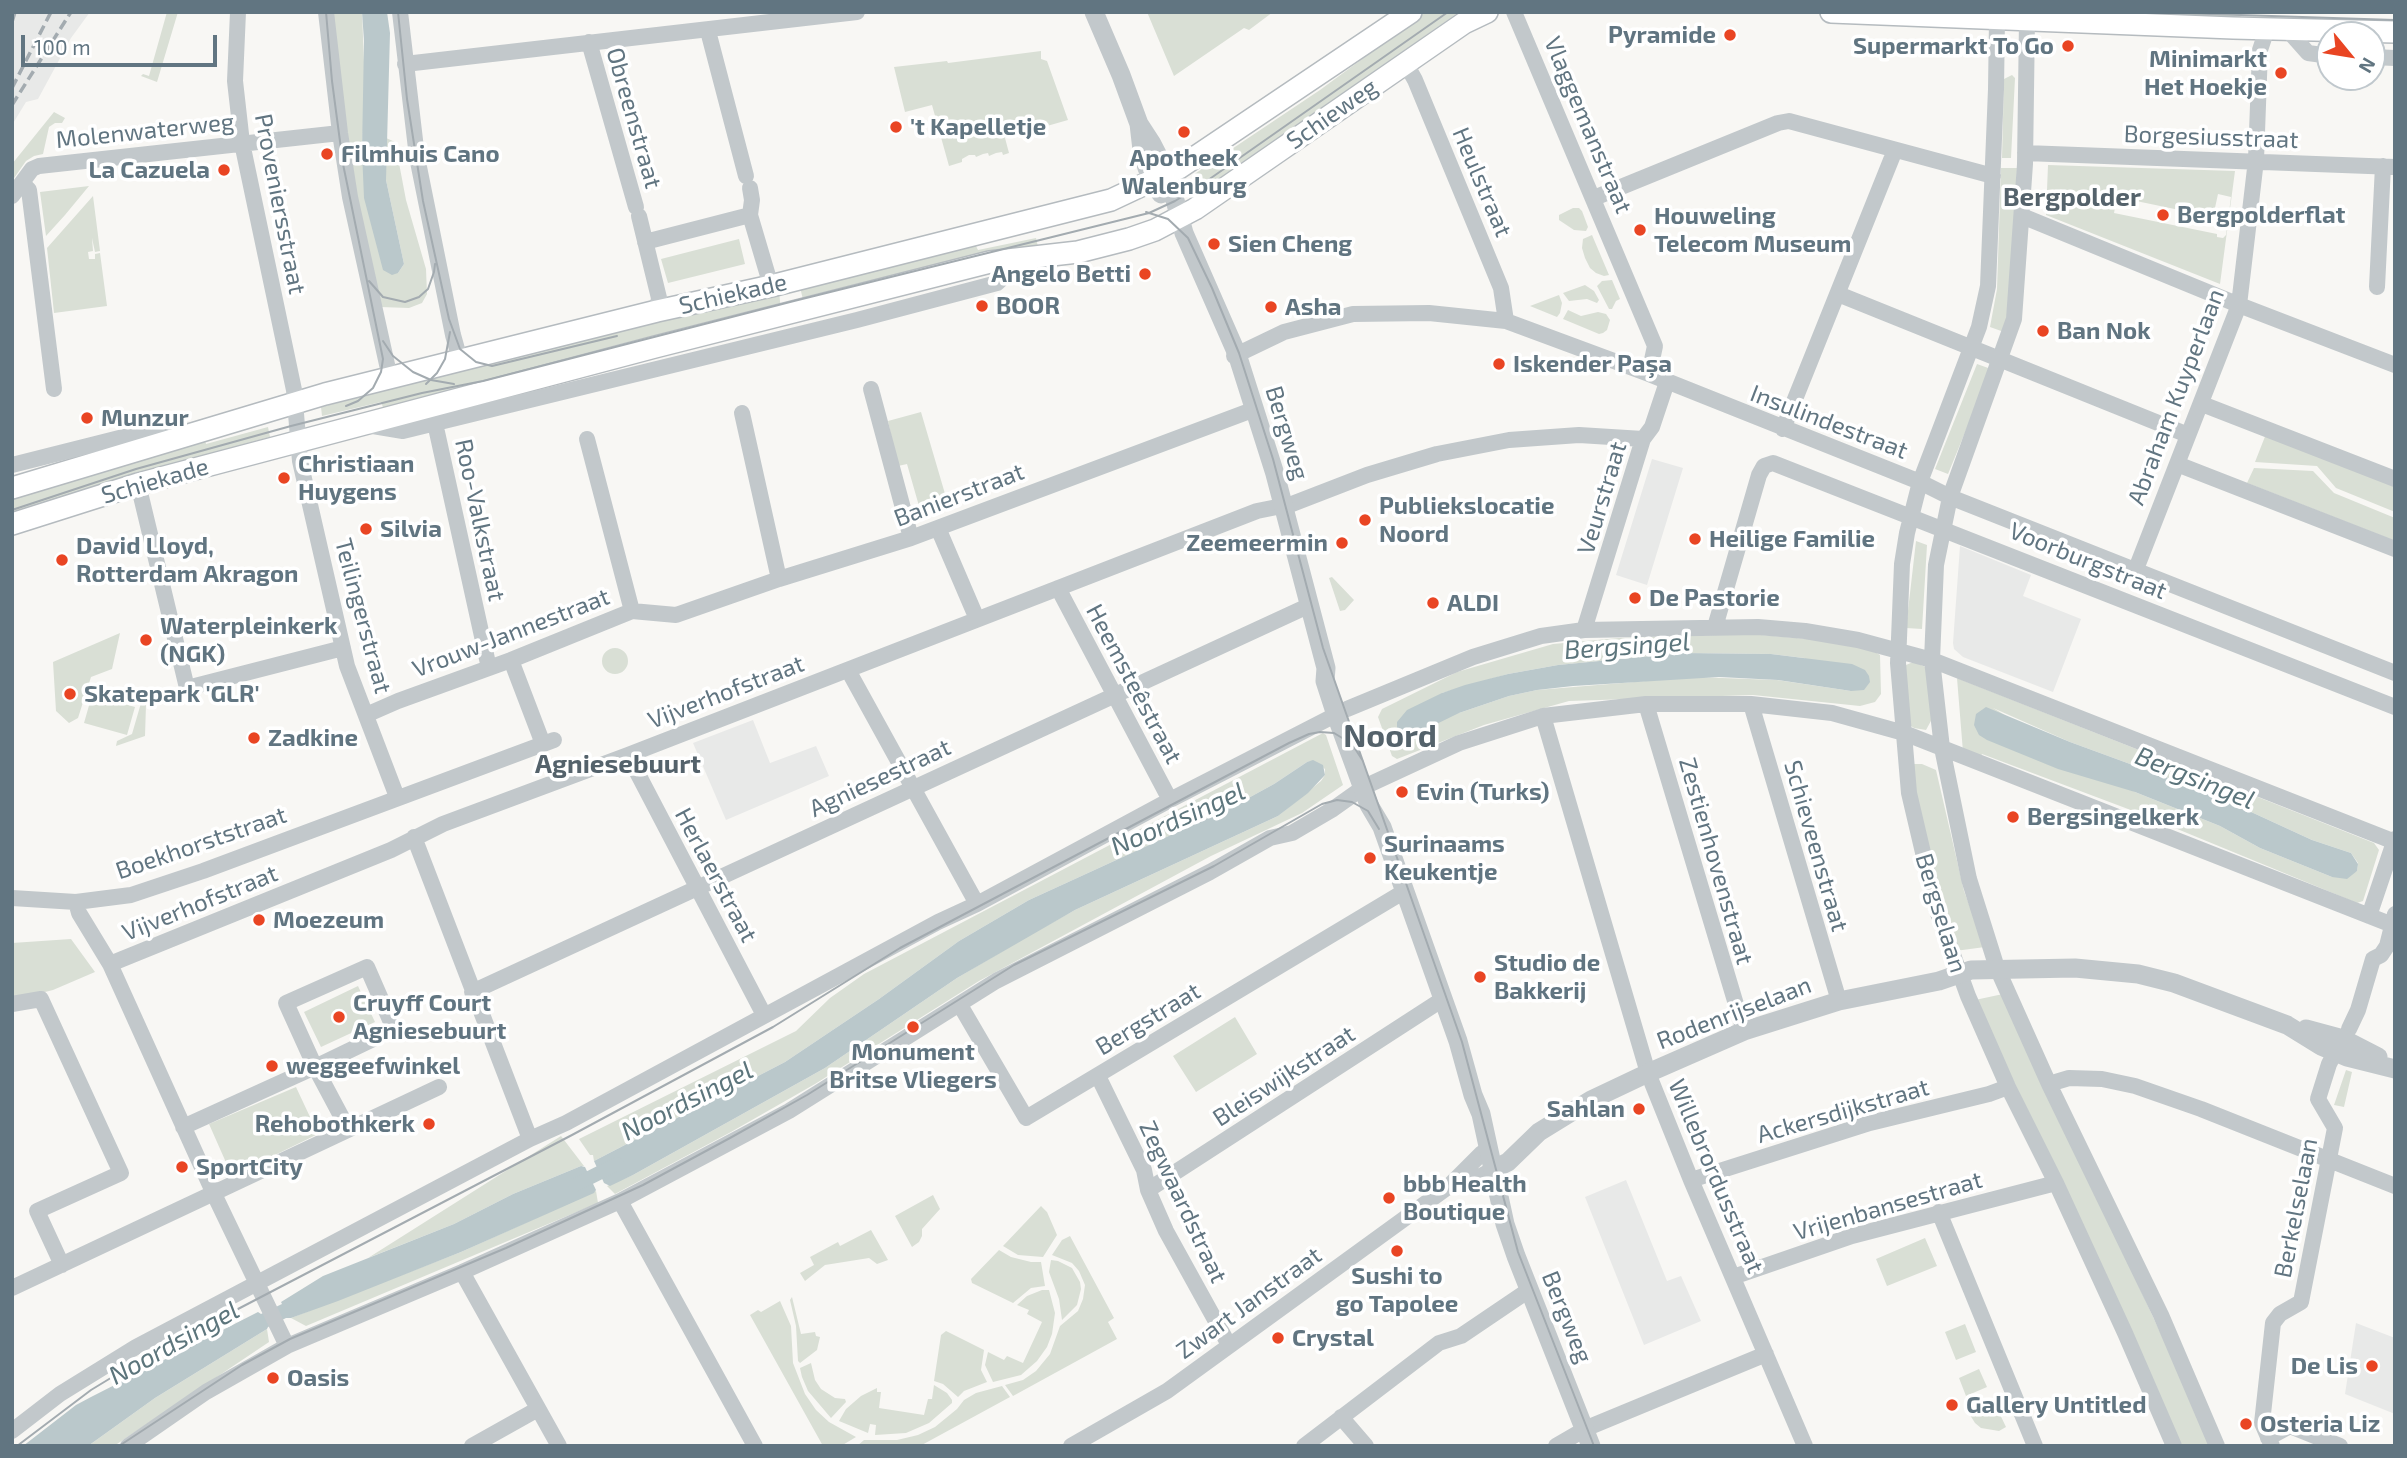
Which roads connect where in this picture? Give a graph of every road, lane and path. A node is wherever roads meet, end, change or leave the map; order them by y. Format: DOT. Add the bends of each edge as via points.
graph roads {
  1 [pos="238,12"];
  2 [pos="326,12"];
  3 [pos="400,12"];
  4 [pos="857,12"];
  5 [pos="1094,12"];
  6 [pos="1411,12"];
  7 [pos="1486,12"];
  8 [pos="1514,12"];
  9 [pos="1831,12"];
  10 [pos="1996,16"];
  11 [pos="2027,16"];
  12 [pos="2292,29"];
  13 [pos="708,31"];
  14 [pos="2395,32"];
  15 [pos="2265,36"];
  16 [pos="589,42"];
  17 [pos="2316,54"];
  18 [pos="405,64"];
  19 [pos="1406,64"];
  20 [pos="2027,72"];
  21 [pos="1997,73"];
  22 [pos="340,133"];
  23 [pos="242,143"];
  24 [pos="1895,150"];
  25 [pos="2025,153"];
  26 [pos="2256,160"];
  27 [pos="2389,167"];
  28 [pos="1993,176"];
  29 [pos="1161,178"];
  30 [pos="17,189"];
  31 [pos="1594,198"];
  32 [pos="750,215"];
  33 [pos="2022,216"];
  34 [pos="1179,219"];
  35 [pos="645,242"];
  36 [pos="1022,260"];
  37 [pos="2384,278"];
  38 [pos="771,286"];
  39 [pos="1838,294"];
  40 [pos="2239,305"];
  41 [pos="657,312"];
  42 [pos="1506,321"];
  43 [pos="1972,348"];
  44 [pos="1235,355"];
  45 [pos="2001,359"];
  46 [pos="460,360"];
  47 [pos="2395,365"];
  48 [pos="1649,374"];
  49 [pos="390,378"];
  50 [pos="1667,382"];
  51 [pos="54,389"];
  52 [pos="871,389"];
  53 [pos="295,396"];
  54 [pos="2202,404"];
  55 [pos="1255,409"];
  56 [pos="741,413"];
  57 [pos="435,423"];
  58 [pos="365,424"];
  59 [pos="1783,429"];
  60 [pos="2188,436"];
  61 [pos="176,438"];
  62 [pos="587,439"];
  63 [pos="1643,439"];
  64 [pos="299,442"];
  65 [pos="2177,464"];
  66 [pos="12,465"];
  67 [pos="2395,479"];
  68 [pos="1920,482"];
  69 [pos="138,484"];
  70 [pos="12,488"];
  71 [pos="1950,498"];
  72 [pos="1284,506"];
  73 [pos="1912,517"];
  74 [pos="12,524"];
  75 [pos="938,528"];
  76 [pos="1943,528"];
  77 [pos="911,538"];
  78 [pos="2395,549"];
  79 [pos="2136,569"];
  80 [pos="779,579"];
  81 [pos="1058,589"];
  82 [pos="1308,606"];
  83 [pos="632,611"];
  84 [pos="676,615"];
  85 [pos="977,619"];
  86 [pos="1715,627"];
  87 [pos="1584,630"];
  88 [pos="343,648"];
  89 [pos="1898,651"];
  90 [pos="511,660"];
  91 [pos="1933,660"];
  92 [pos="489,668"];
  93 [pos="848,670"];
  94 [pos="2395,673"];
  95 [pos="1113,694"];
  96 [pos="1646,704"];
  97 [pos="1751,704"];
  98 [pos="2395,707"];
  99 [pos="1342,712"];
  100 [pos="366,715"];
  101 [pos="1543,716"];
  102 [pos="1903,733"];
  103 [pos="1942,748"];
  104 [pos="628,755"];
  105 [pos="1368,785"];
  106 [pos="915,788"];
  107 [pos="397,797"];
  108 [pos="1170,800"];
  109 [pos="414,837"];
  110 [pos="2394,841"];
  111 [pos="696,888"];
  112 [pos="1405,891"];
  113 [pos="12,898"];
  114 [pos="76,902"];
  115 [pos="977,904"];
  116 [pos="2369,916"];
  117 [pos="2393,921"];
  118 [pos="110,964"];
  119 [pos="1997,968"];
  120 [pos="1960,974"];
  121 [pos="472,992"];
  122 [pos="1443,999"];
  123 [pos="1839,1001"];
  124 [pos="12,1004"];
  125 [pos="960,1005"];
  126 [pos="764,1015"];
  127 [pos="1744,1031"];
  128 [pos="2342,1040"];
  129 [pos="314,1067"];
  130 [pos="2395,1068"];
  131 [pos="1648,1073"];
  132 [pos="1098,1076"];
  133 [pos="2049,1084"];
  134 [pos="439,1087"];
  135 [pos="2008,1087"];
  136 [pos="183,1127"];
  137 [pos="348,1129"];
  138 [pos="530,1139"];
  139 [pos="2328,1159"];
  140 [pos="1488,1161"];
  141 [pos="1691,1180"];
  142 [pos="2056,1183"];
  143 [pos="2395,1186"];
  144 [pos="1148,1190"];
  145 [pos="214,1194"];
  146 [pos="620,1201"];
  147 [pos="1940,1212"];
  148 [pos="62,1265"];
  149 [pos="462,1272"];
  150 [pos="1734,1278"];
  151 [pos="256,1283"];
  152 [pos="12,1289"];
  153 [pos="1529,1290"];
  154 [pos="1229,1345"];
  155 [pos="287,1346"];
  156 [pos="1766,1354"];
  157 [pos="538,1409"];
  158 [pos="1341,1417"];
  159 [pos="12,1431"];
  160 [pos="2267,1436"];
  161 [pos="1588,1437"];
  162 [pos="128,1446"];
  163 [pos="472,1446"];
  164 [pos="559,1446"];
  165 [pos="755,1446"];
  166 [pos="1071,1446"];
  167 [pos="1304,1446"];
  168 [pos="1366,1446"];
  169 [pos="1556,1446"];
  170 [pos="1805,1446"];
  171 [pos="2035,1446"];
  172 [pos="2174,1446"];
  173 [pos="2217,1446"];
  174 [pos="2340,1446"];
  1 -- 23 [label="street, Proveniersstraat" via="235,81"];
  2 -- 22 [label="street"];
  3 -- 18 [label="street"];
  4 -- 13 [label="street"];
  5 -- 29 [label="street, Bergweg" via="1139,124 1152,144"];
  6 -- 29 [label="main road, Schieweg"];
  7 -- 19 [label="main road, Schieweg"];
  8 -- 31 [label="street, Vlaggemanstraat"];
  9 -- 10 [label="main road"];
  10 -- 11 [label="main road"];
  10 -- 21 [label="street, Bergselaan"];
  11 -- 15 [label="main road"];
  11 -- 20 [label="street, Bergselaan"];
  12 -- 14 [label="main road"];
  12 -- 15 [label="main road"];
  12 -- 17 [label="street" via="2308,53"];
  13 -- 16 [label="street"];
  13 -- 32 [label="street" via="748,182"];
  15 -- 26 [label="street, Abraham Kuyperlaan" via="2260,55"];
  16 -- 18 [label="street"];
  16 -- 35 [label="street, Obreenstraat"];
  18 -- 46 [label="street" via="417,157"];
  19 -- 34 [label="main road, Schieweg"];
  19 -- 42 [label="street, Heulstraat" via="1501,288"];
  20 -- 21 [label="street" via="2005,67"];
  20 -- 25 [label="street, Bergselaan"];
  21 -- 28 [label="street, Bergselaan"];
  22 -- 23 [label="street, Molenwaterweg"];
  22 -- 49 [label="street"];
  23 -- 30 [label="street, Molenwaterweg" via="38,166"];
  23 -- 53 [label="street, Proveniersstraat"];
  24 -- 28 [label="street"];
  24 -- 31 [label="street" via="1784,121"];
  24 -- 39 [label="street"];
  25 -- 26 [label="street, Borgesiusstraat"];
  25 -- 33 [label="street, Bergselaan"];
  26 -- 27 [label="street, Borgesiusstraat"];
  26 -- 40 [label="street, Abraham Kuyperlaan"];
  27 -- 37 [label="street"];
  28 -- 43 [label="street, Bergselaan" via="1988,286"];
  29 -- 34 [label="street, Bergweg"];
  29 -- 38 [label="main road, Schiekade" via="1111,200"];
  30 -- 51 [label="street" via="29,190"];
  31 -- 48 [label="street, Vlaggemanstraat" via="1655,346"];
  32 -- 35 [label="street"];
  32 -- 38 [label="street"];
  33 -- 40 [label="street"];
  33 -- 45 [label="street, Bergselaan" via="2016,308"];
  34 -- 36 [label="main road, Schiekade" via="1129,239"];
  34 -- 44 [label="street, Bergweg"];
  35 -- 41 [label="street, Obreenstraat" via="659,298"];
  36 -- 57 [label="street, Schiekade" via="997,283"];
  36 -- 58 [label="main road, Schiekade" via="990,262"];
  38 -- 41 [label="main road, Schiekade"];
  39 -- 43 [label="street"];
  39 -- 59 [label="street"];
  40 -- 47 [label="street"];
  40 -- 54 [label="street, Abraham Kuyperlaan"];
  41 -- 46 [label="main road, Schiekade"];
  42 -- 44 [label="street, Insulindestraat" via="1429,313 1353,314 1283,332"];
  42 -- 48 [label="street, Insulindestraat"];
  43 -- 45 [label="street"];
  43 -- 68 [label="street, Bergselaan"];
  44 -- 55 [label="street, Bergweg"];
  45 -- 60 [label="street"];
  45 -- 71 [label="street, Bergselaan"];
  46 -- 49 [label="main road, Schiekade"];
  48 -- 50 [label="street, Insulindestraat"];
  49 -- 53 [label="main road, Schiekade"];
  50 -- 59 [label="street, Insulindestraat"];
  50 -- 63 [label="street, Veurstraat" via="1652,427"];
  52 -- 77 [label="street"];
  53 -- 61 [label="main road, Schiekade"];
  53 -- 64 [label="street"];
  54 -- 60 [label="street, Abraham Kuyperlaan"];
  54 -- 67 [label="street"];
  55 -- 72 [label="street, Bergweg"];
  55 -- 75 [label="street, Banierstraat"];
  56 -- 80 [label="street"];
  57 -- 58 [label="street, Schiekade" via="403,431"];
  57 -- 92 [label="street, Roo-Valkstraat"];
  58 -- 64 [label="main road, Schiekade"];
  59 -- 68 [label="street, Insulindestraat"];
  60 -- 65 [label="street, Abraham Kuyperlaan"];
  61 -- 66 [label="street, Schiekade" via="150,430"];
  61 -- 70 [label="main road, Schiekade"];
  62 -- 83 [label="street"];
  63 -- 72 [label="street" via="1578,435 1509,440 1437,454"];
  63 -- 87 [label="street, Veurstraat"];
  64 -- 69 [label="main road, Schiekade"];
  64 -- 88 [label="street, Teilingerstraat"];
  65 -- 78 [label="street"];
  65 -- 79 [label="street, Abraham Kuyperlaan"];
  68 -- 71 [label="street, Insulindestraat"];
  68 -- 73 [label="street, Bergselaan"];
  69 -- 74 [label="main road, Schiekade"];
  69 -- 88 [label="street" via="187,688"];
  71 -- 76 [label="street, Bergselaan"];
  71 -- 79 [label="street, Insulindestraat"];
  72 -- 81 [label="street, Vijverhofstraat" via="1257,511"];
  72 -- 82 [label="street, Bergweg"];
  73 -- 76 [label="street, Voorburgstraat"];
  73 -- 86 [label="street, Voorburgstraat" via="1780,465 1764,466"];
  73 -- 89 [label="street, Bergselaan" via="1902,564"];
  75 -- 77 [label="street, Banierstraat"];
  75 -- 85 [label="street"];
  76 -- 91 [label="street, Bergselaan" via="1935,576"];
  76 -- 98 [label="street, Voorburgstraat"];
  77 -- 80 [label="street, Banierstraat"];
  79 -- 94 [label="street, Insulindestraat"];
  80 -- 84 [label="street, Banierstraat"];
  81 -- 85 [label="street, Vijverhofstraat"];
  81 -- 95 [label="street, Heemsteêstraat"];
  82 -- 95 [label="street, Agniesestraat"];
  82 -- 99 [label="street, Bergweg" via="1326,668 1325,681"];
  83 -- 84 [label="street, Vrouw-Jannestraat"];
  83 -- 90 [label="street, Vrouw-Jannestraat"];
  85 -- 93 [label="street, Vijverhofstraat"];
  86 -- 87 [label="street"];
  86 -- 89 [label="street" via="1804,631"];
  87 -- 99 [label="street" via="1541,636 1472,657"];
  88 -- 100 [label="street, Teilingerstraat"];
  89 -- 91 [label="street"];
  89 -- 102 [label="street, Bergselaan"];
  90 -- 92 [label="street, Vrouw-Jannestraat"];
  90 -- 107 [label="street, Boekhorststraat" via="548,742"];
  91 -- 103 [label="street, Bergselaan"];
  91 -- 110 [label="street"];
  92 -- 100 [label="street, Vrouw-Jannestraat"];
  93 -- 104 [label="street, Vijverhofstraat"];
  93 -- 106 [label="street"];
  95 -- 106 [label="street, Agniesestraat"];
  95 -- 108 [label="street, Heemsteêstraat"];
  96 -- 97 [label="street"];
  96 -- 101 [label="street"];
  96 -- 127 [label="street, Zestienhovenstraat"];
  97 -- 102 [label="street" via="1832,713"];
  97 -- 123 [label="street, Schieveenstraat"];
  99 -- 105 [label="street, Bergweg"];
  99 -- 108 [label="street"];
  100 -- 107 [label="street, Teilingerstraat"];
  101 -- 105 [label="street" via="1459,743"];
  101 -- 131 [label="street, Willebrordusstraat"];
  102 -- 103 [label="street"];
  102 -- 120 [label="street, Bergselaan" via="1913,816 1936,908"];
  103 -- 116 [label="street"];
  103 -- 119 [label="street, Bergselaan" via="1969,879"];
  104 -- 109 [label="street, Vijverhofstraat"];
  104 -- 111 [label="street, Herlaerstraat"];
  105 -- 112 [label="street, Bergweg" via="1369,805"];
  105 -- 125 [label="street" via="1292,833 1270,838 996,981"];
  106 -- 111 [label="street, Agniesestraat"];
  106 -- 115 [label="street"];
  107 -- 114 [label="street, Boekhorststraat" via="131,895"];
  108 -- 115 [label="street"];
  109 -- 118 [label="street, Vijverhofstraat"];
  109 -- 121 [label="street"];
  110 -- 116 [label="street"];
  111 -- 121 [label="street, Agniesestraat"];
  111 -- 126 [label="street, Herlaerstraat"];
  112 -- 122 [label="street, Bergweg"];
  112 -- 132 [label="street, Bergstraat"];
  113 -- 114 [label="street, Boekhorststraat"];
  114 -- 118 [label="street"];
  115 -- 126 [label="street"];
  116 -- 117 [label="street"];
  117 -- 128 [label="street, Berkelselaan" via="2387,946 2373,959 2358,1010"];
  118 -- 136 [label="street"];
  119 -- 120 [label="street, Rodenrijselaan"];
  119 -- 128 [label="street, Rodenrijselaan" via="2138,974 2287,1026"];
  119 -- 133 [label="street, Bergselaan"];
  120 -- 123 [label="street, Rodenrijselaan"];
  120 -- 135 [label="street, Bergselaan"];
  121 -- 138 [label="street"];
  122 -- 140 [label="street, Bergweg" via="1481,1114"];
  122 -- 144 [label="street, Bleiswijkstraat"];
  123 -- 127 [label="street, Rodenrijselaan"];
  124 -- 148 [label="street" via="41,999 121,1173 37,1210"];
  125 -- 132 [label="street, Bergstraat" via="1026,1118"];
  125 -- 146 [label="street" via="789,1111"];
  126 -- 138 [label="street"];
  127 -- 131 [label="street, Rodenrijselaan"];
  128 -- 130 [label="street, Rodenrijselaan"];
  128 -- 139 [label="street, Berkelselaan" via="2318,1099 2335,1128"];
  129 -- 129 [label="street" via="394,1029 367,967 286,1003"];
  129 -- 136 [label="street"];
  129 -- 137 [label="street"];
  131 -- 140 [label="street, Rodenrijselaan" via="1539,1132 1508,1162"];
  131 -- 141 [label="street, Willebrordusstraat"];
  132 -- 144 [label="street, Zegwaardstraat" via="1144,1170"];
  133 -- 139 [label="street" via="2080,1078 2135,1086"];
  133 -- 173 [label="street, Bergselaan" via="2161,1315"];
  134 -- 137 [label="street"];
  135 -- 141 [label="street, Ackersdijkstraat"];
  135 -- 142 [label="street, Bergselaan"];
  136 -- 145 [label="street"];
  137 -- 145 [label="street"];
  138 -- 151 [label="street"];
  139 -- 143 [label="street"];
  139 -- 160 [label="street, Berkelselaan" via="2301,1302 2273,1323"];
  140 -- 153 [label="street, Bergweg"];
  140 -- 154 [label="street, Zwart Janstraat"];
  141 -- 150 [label="street, Willebrordusstraat"];
  142 -- 147 [label="street, Vrijenbansestraat"];
  142 -- 172 [label="street, Bergselaan"];
  144 -- 154 [label="street, Zegwaardstraat"];
  145 -- 148 [label="street"];
  145 -- 151 [label="street"];
  146 -- 149 [label="street"];
  146 -- 165 [label="street"];
  147 -- 150 [label="street, Vrijenbansestraat" via="1852,1236"];
  147 -- 171 [label="street"];
  148 -- 152 [label="street"];
  149 -- 155 [label="street"];
  149 -- 157 [label="street"];
  150 -- 156 [label="street, Willebrordusstraat"];
  151 -- 155 [label="street"];
  151 -- 159 [label="street" via="97,1370"];
  153 -- 158 [label="street" via="1461,1336 1439,1343"];
  153 -- 161 [label="street, Bergweg"];
  154 -- 166 [label="street, Zwart Janstraat" via="1167,1391"];
  155 -- 162 [label="street" via="206,1392"];
  156 -- 161 [label="street"];
  156 -- 170 [label="street, Willebrordusstraat"];
  157 -- 163 [label="street"];
  157 -- 164 [label="street"];
  158 -- 167 [label="street"];
  158 -- 168 [label="street"];
  160 -- 174 [label="street" via="2290,1426"];
  161 -- 169 [label="street"];
}
